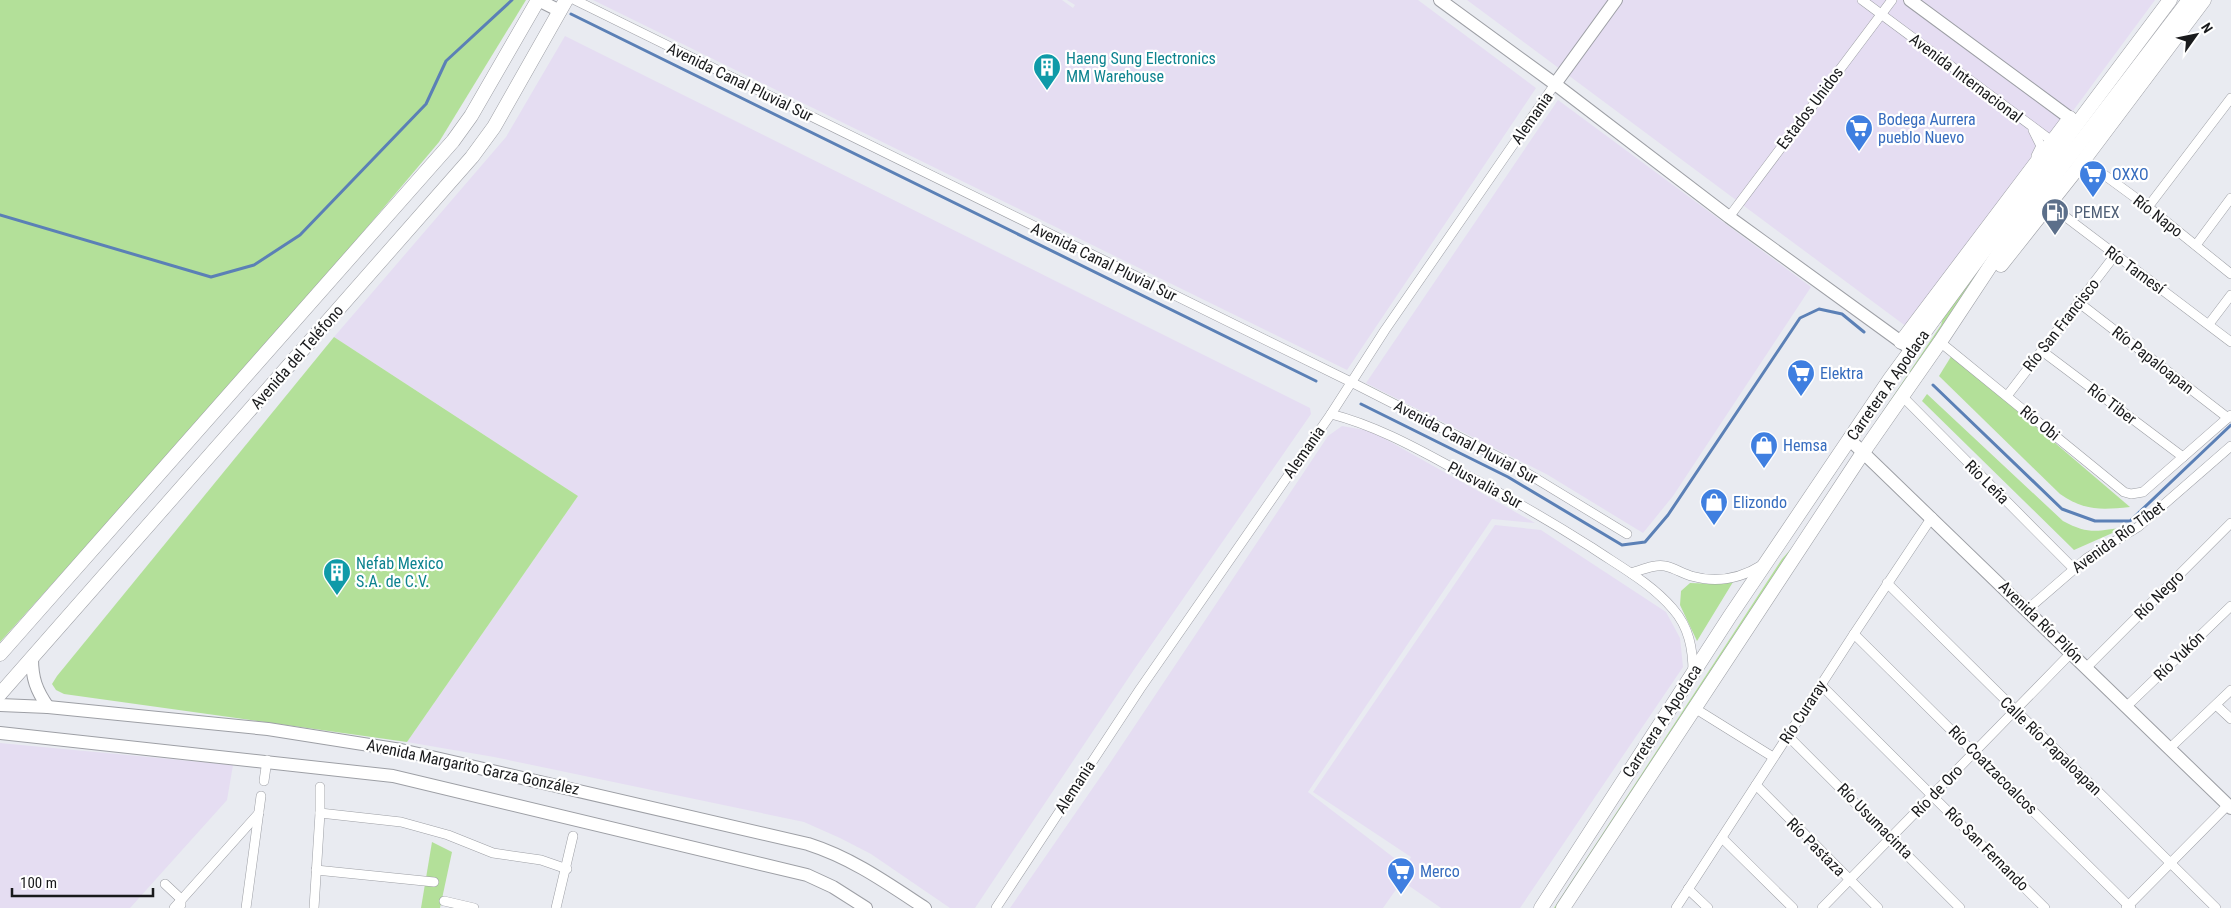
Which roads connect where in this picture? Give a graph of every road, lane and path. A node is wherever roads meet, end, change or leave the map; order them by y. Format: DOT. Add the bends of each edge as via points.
graph roads {
  1 [pos="538,0"];
  2 [pos="575,0"];
  3 [pos="1440,0"];
  4 [pos="1616,0"];
  5 [pos="1862,0"];
  6 [pos="1892,0"];
  7 [pos="1910,0"];
  8 [pos="2159,0"];
  9 [pos="2170,0"];
  10 [pos="2189,0"];
  11 [pos="2204,0"];
  12 [pos="563,5"];
  13 [pos="1881,14"];
  14 [pos="1555,84"];
  15 [pos="2231,98"];
  16 [pos="2028,124"];
  17 [pos="2078,125"];
  18 [pos="2062,152"];
  19 [pos="2036,164"];
  20 [pos="2231,198"];
  21 [pos="2044,201"];
  22 [pos="2148,207"];
  23 [pos="1729,217"];
  24 [pos="2196,245"];
  25 [pos="2115,255"];
  26 [pos="2231,274"];
  27 [pos="2231,295"];
  28 [pos="2078,302"];
  29 [pos="2209,324"];
  30 [pos="1940,342"];
  31 [pos="2231,342"];
  32 [pos="1906,346"];
  33 [pos="2042,350"];
  34 [pos="1351,382"];
  35 [pos="1901,395"];
  36 [pos="2007,396"];
  37 [pos="1331,414"];
  38 [pos="2230,416"];
  39 [pos="1849,439"];
  40 [pos="2230,449"];
  41 [pos="1864,451"];
  42 [pos="2182,457"];
  43 [pos="1932,517"];
  44 [pos="2231,523"];
  45 [pos="1627,534"];
  46 [pos="1768,562"];
  47 [pos="2074,568"];
  48 [pos="1631,573"];
  49 [pos="1887,583"];
  50 [pos="2231,606"];
  51 [pos="2028,609"];
  52 [pos="1854,634"];
  53 [pos="2072,652"];
  54 [pos="0,654"];
  55 [pos="32,658"];
  56 [pos="2087,667"];
  57 [pos="1693,673"];
  58 [pos="1821,685"];
  59 [pos="2231,690"];
  60 [pos="0,694"];
  61 [pos="0,705"];
  62 [pos="2216,705"];
  63 [pos="2127,706"];
  64 [pos="48,707"];
  65 [pos="1699,711"];
  66 [pos="2015,711"];
  67 [pos="2231,720"];
  68 [pos="0,733"];
  69 [pos="1788,736"];
  70 [pos="2170,748"];
  71 [pos="1975,752"];
  72 [pos="1773,757"];
  73 [pos="267,760"];
  74 [pos="264,781"];
  75 [pos="1756,785"];
  76 [pos="320,787"];
  77 [pos="1933,795"];
  78 [pos="261,796"];
  79 [pos="2229,807"];
  80 [pos="259,813"];
  81 [pos="320,813"];
  82 [pos="573,836"];
  83 [pos="1722,838"];
  84 [pos="1892,838"];
  85 [pos="2171,863"];
  86 [pos="567,869"];
  87 [pos="316,870"];
  88 [pos="1849,880"];
  89 [pos="434,882"];
  90 [pos="165,884"];
  91 [pos="1688,889"];
  92 [pos="444,901"];
  93 [pos="181,904"];
  94 [pos="2129,907"];
  95 [pos="174,908"];
  96 [pos="246,908"];
  97 [pos="314,908"];
  98 [pos="474,908"];
  99 [pos="556,908"];
  100 [pos="866,908"];
  101 [pos="925,908"];
  102 [pos="996,908"];
  103 [pos="1541,908"];
  104 [pos="1563,908"];
  105 [pos="1574,908"];
  106 [pos="1676,908"];
  107 [pos="1708,908"];
  108 [pos="1793,908"];
  109 [pos="1822,908"];
  110 [pos="1878,908"];
  111 [pos="1960,908"];
  112 [pos="2045,908"];
  113 [pos="2216,908"];
  1 -- 12 [label="main road"];
  1 -- 54 [label="main road, Avenida del Teléfono" via="472,116 453,141"];
  2 -- 34 [label="street, Avenida Canal Pluvial Sur"];
  3 -- 14 [label="main road"];
  4 -- 14 [label="main road, Alemania"];
  5 -- 13 [label="street, Avenida Internacional"];
  6 -- 13 [label="street, Estados Unidos"];
  7 -- 17 [label="main road, Avenida Internacional"];
  8 -- 17 [label="main road"];
  9 -- 17 [label="main road, Carretera A Apodaca"];
  10 -- 17 [label="main road, Carretera A Apodaca"];
  11 -- 18 [label="main road"];
  12 -- 55 [label="main road, Avenida del Teléfono" via="494,128 472,156"];
  13 -- 16 [label="street, Avenida Internacional"];
  13 -- 23 [label="street, Estados Unidos"];
  14 -- 23 [label="main road"];
  14 -- 34 [label="street, Alemania"];
  15 -- 22 [label="street"];
  16 -- 18 [label="street, Avenida Internacional"];
  16 -- 19 [label="street" via="2041,146 2035,157"];
  17 -- 18 [label="main road, Carretera A Apodaca"];
  18 -- 19 [label="main road"];
  18 -- 21 [label="main road, Carretera A Apodaca"];
  18 -- 22 [label="street, Río Napo"];
  18 -- 32 [label="main road, Carretera A Apodaca"];
  19 -- 32 [label="main road"];
  20 -- 24 [label="street"];
  21 -- 25 [label="street, Río Tamesí"];
  21 -- 30 [label="main road, Carretera A Apodaca" via="1987,283 1968,300"];
  22 -- 24 [label="street, Río Napo"];
  23 -- 32 [label="main road"];
  24 -- 26 [label="street, Río Napo"];
  25 -- 28 [label="street, Río San Francisco"];
  25 -- 29 [label="street, Río Tamesí"];
  27 -- 29 [label="street"];
  28 -- 33 [label="street, Río San Francisco"];
  28 -- 38 [label="street, Río Papaloapan"];
  29 -- 31 [label="street, Río Tamesí"];
  30 -- 35 [label="main road, Carretera A Apodaca"];
  30 -- 36 [label="street, Río Obi"];
  32 -- 39 [label="main road, Carretera A Apodaca"];
  33 -- 36 [label="street, Río San Francisco"];
  33 -- 42 [label="street, Río Tiber"];
  34 -- 37 [label="street, Alemania"];
  34 -- 45 [label="street, Avenida Canal Pluvial Sur" via="1512,464"];
  35 -- 41 [label="main road, Carretera A Apodaca"];
  35 -- 47 [label="street, Rio Leña"];
  36 -- 42 [label="street, Río Obi" via="2124,492 2143,492"];
  37 -- 48 [label="street, Plusvalia Sur" via="1400,439 1539,514"];
  37 -- 102 [label="street, Alemania" via="1140,689"];
  38 -- 42 [label="street"];
  39 -- 41 [label="main road, Avenida Río Pilón"];
  39 -- 46 [label="main road, Carretera A Apodaca"];
  40 -- 47 [label="street, Avenida Río Tíbet" via="2138,527"];
  41 -- 43 [label="main road, Avenida Río Pilón"];
  41 -- 65 [label="main road, Carretera A Apodaca"];
  43 -- 49 [label="street, Río Curaray"];
  43 -- 51 [label="main road, Avenida Río Pilón"];
  44 -- 56 [label="street, Río Negro"];
  46 -- 48 [label="street" via="1755,570 1723,580 1691,576 1666,566"];
  46 -- 57 [label="main road, Carretera A Apodaca"];
  47 -- 51 [label="street, Avenida Río Tíbet"];
  48 -- 57 [label="street, Plusvalia Sur" via="1665,600 1684,625 1693,654"];
  49 -- 52 [label="street, Río Curaray"];
  49 -- 66 [label="street, Calle Río Papaloapan"];
  50 -- 63 [label="street, Río Yukón"];
  51 -- 53 [label="main road, Avenida Río Pilón"];
  52 -- 58 [label="street, Río Curaray"];
  52 -- 71 [label="street, Río Coatzacoalcos"];
  53 -- 56 [label="main road, Avenida Río Pilón"];
  53 -- 66 [label="street, Río de Oro"];
  55 -- 60 [label="main road, Avenida del Teléfono"];
  55 -- 64 [label="main road" via="36,689"];
  56 -- 63 [label="main road, Avenida Río Pilón"];
  57 -- 103 [label="main road, Carretera A Apodaca"];
  58 -- 69 [label="street, Río Curaray"];
  58 -- 77 [label="street, Río San Fernando"];
  59 -- 62 [label="street"];
  61 -- 64 [label="main road, Avenida Margarito Garza González"];
  62 -- 67 [label="street"];
  62 -- 70 [label="street"];
  63 -- 70 [label="main road, Avenida Río Pilón"];
  64 -- 101 [label="main road, Avenida Margarito Garza González" via="268,729 401,750 612,797 789,838 827,850 868,870"];
  65 -- 72 [label="street"];
  65 -- 104 [label="main road, Carretera A Apodaca"];
  65 -- 105 [label="main road"];
  66 -- 71 [label="street, Río de Oro"];
  66 -- 85 [label="street, Calle Río Papaloapan"];
  68 -- 73 [label="main road, Avenida Margarito Garza González"];
  69 -- 72 [label="street, Río Curaray"];
  69 -- 84 [label="street, Río Usumacinta"];
  70 -- 79 [label="main road, Avenida Río Pilón"];
  71 -- 77 [label="street, Río de Oro"];
  71 -- 94 [label="street, Río Coatzacoalcos"];
  72 -- 75 [label="street, Río Curaray"];
  73 -- 74 [label="street"];
  73 -- 100 [label="main road, Avenida Margarito Garza González" via="393,776 779,868 807,875"];
  75 -- 83 [label="street, Río Curaray"];
  75 -- 88 [label="street, Río Pastaza"];
  76 -- 81 [label="street"];
  77 -- 84 [label="street, Río de Oro"];
  77 -- 112 [label="street, Río San Fernando"];
  78 -- 80 [label="street"];
  79 -- 85 [label="street"];
  80 -- 93 [label="street"];
  80 -- 96 [label="street"];
  81 -- 86 [label="street" via="417,826 493,854 541,860"];
  81 -- 87 [label="street"];
  82 -- 86 [label="street"];
  83 -- 91 [label="street, Río Curaray"];
  83 -- 108 [label="street"];
  84 -- 88 [label="street, Río de Oro"];
  84 -- 111 [label="street, Río Usumacinta"];
  85 -- 94 [label="street"];
  85 -- 113 [label="street, Calle Río Papaloapan"];
  86 -- 99 [label="street"];
  87 -- 89 [label="street"];
  87 -- 97 [label="street"];
  88 -- 109 [label="street, Río de Oro"];
  88 -- 110 [label="street, Río Pastaza"];
  90 -- 93 [label="street"];
  91 -- 106 [label="street, Río Curaray"];
  91 -- 107 [label="street"];
  92 -- 98 [label="street"];
  93 -- 95 [label="street"];
}
